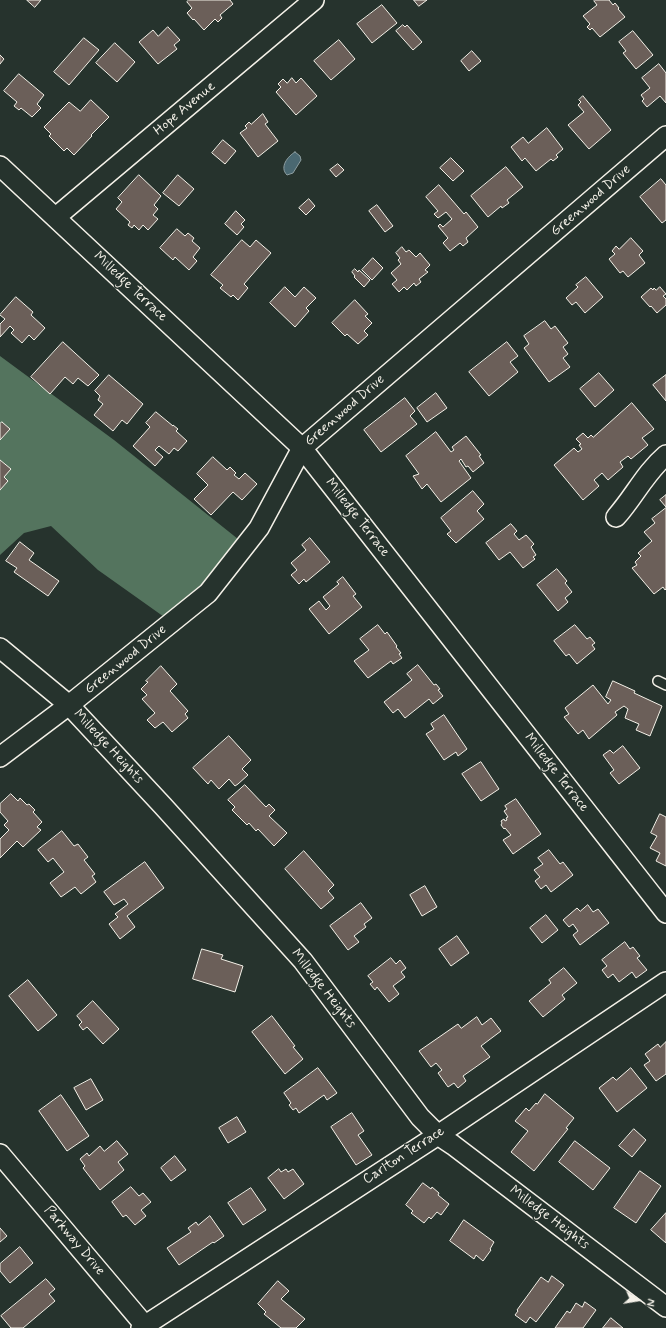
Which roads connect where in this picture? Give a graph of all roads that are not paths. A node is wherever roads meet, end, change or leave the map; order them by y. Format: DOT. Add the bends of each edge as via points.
graph roads {
  1 [pos="314,0"];
  2 [pos="666,136"];
  3 [pos="0,166"];
  4 [pos="56,217"];
  5 [pos="302,448"];
  6 [pos="666,456"];
  7 [pos="616,517"];
  8 [pos="0,648"];
  9 [pos="69,705"];
  10 [pos="0,757"];
  11 [pos="666,912"];
  12 [pos="666,982"];
  13 [pos="438,1135"];
  14 [pos="0,1154"];
  15 [pos="666,1307"];
  16 [pos="144,1327"];
  1 -- 4 [label="street, Hope Avenue"];
  2 -- 5 [label="street, Greenwood Drive"];
  3 -- 4 [label="street, Milledge Terrace"];
  4 -- 5 [label="street, Milledge Terrace"];
  5 -- 9 [label="street, Greenwood Drive" via="259,528 208,593"];
  5 -- 11 [label="street, Milledge Terrace"];
  6 -- 7 [label="street" via="650,470"];
  8 -- 9 [label="street, Milledge Heights"];
  9 -- 10 [label="street, Greenwood Drive"];
  9 -- 13 [label="street, Milledge Heights" via="303,961 420,1117"];
  12 -- 13 [label="street, Carlton Terrace"];
  13 -- 15 [label="street, Milledge Heights"];
  13 -- 16 [label="street, Carlton Terrace"];
  14 -- 16 [label="street, Parkway Drive"];
}
